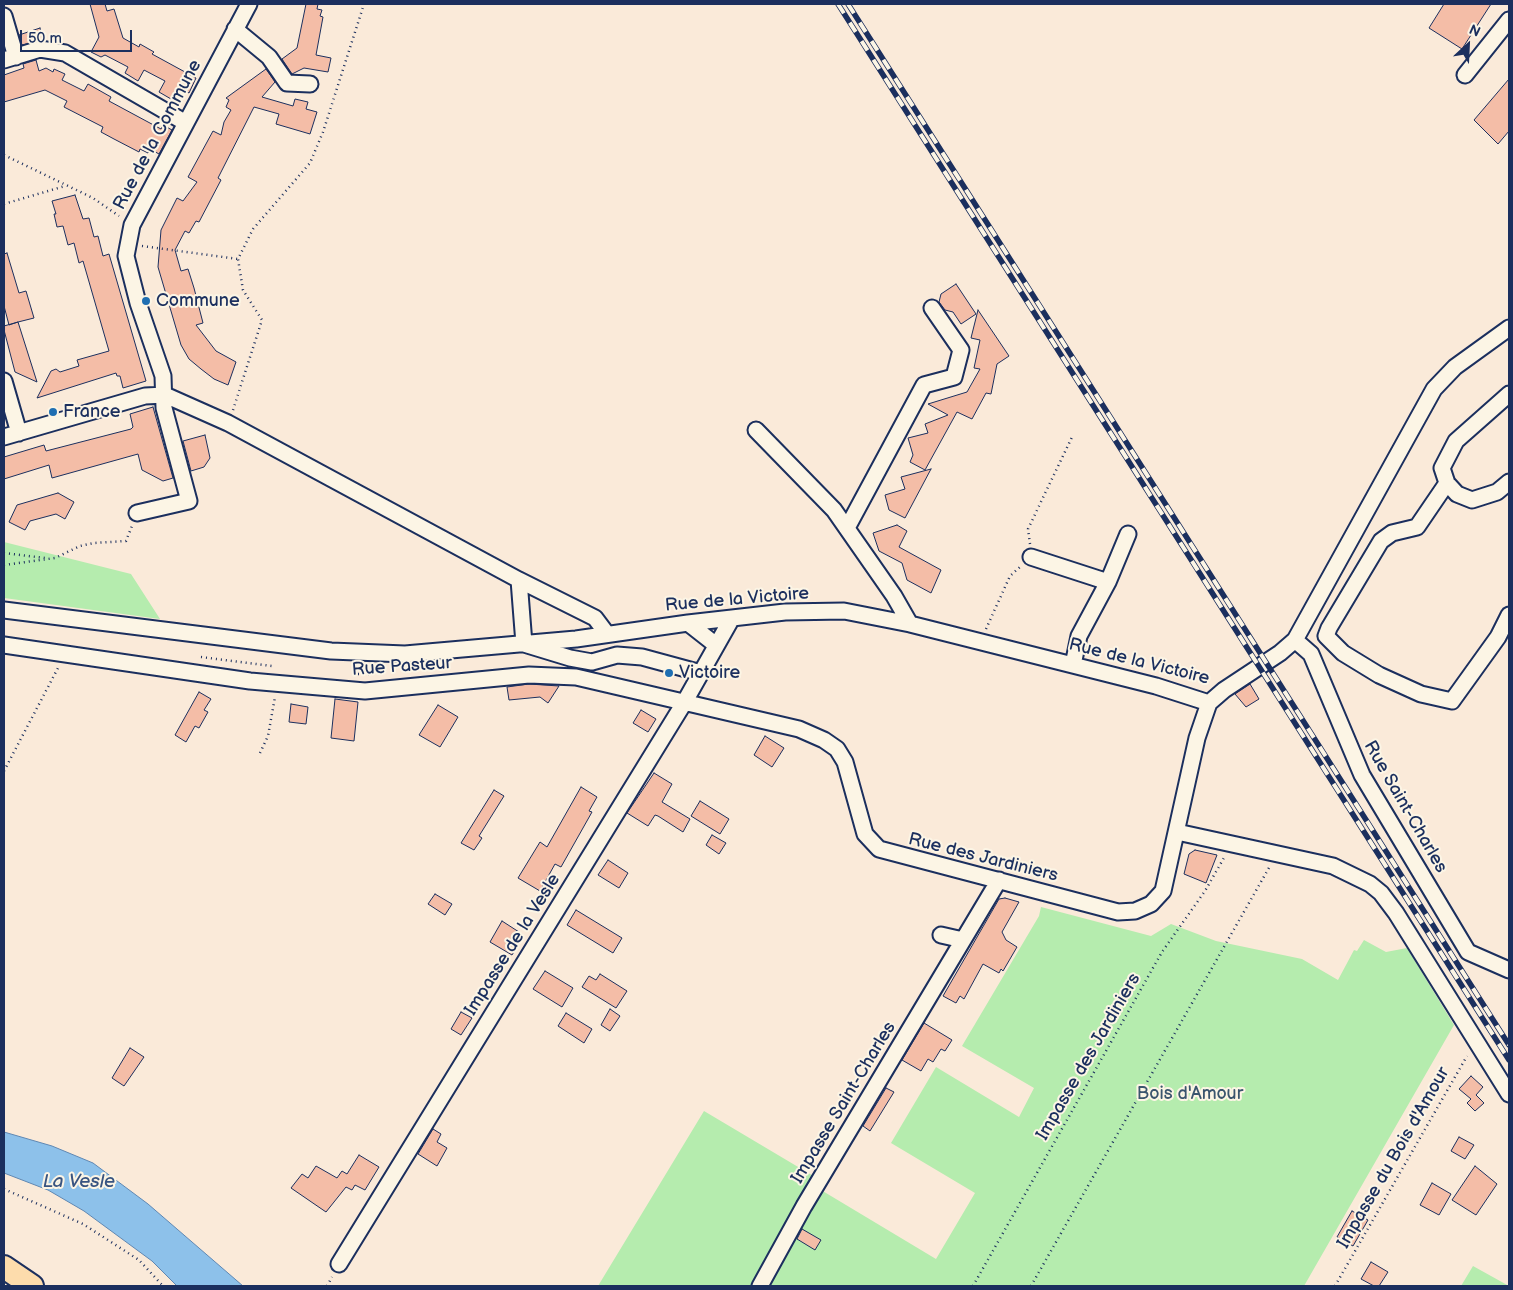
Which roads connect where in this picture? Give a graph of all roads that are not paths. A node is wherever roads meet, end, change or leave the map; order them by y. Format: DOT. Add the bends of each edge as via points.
graph roads {
  1 [pos="249,4"];
  2 [pos="4,16"];
  3 [pos="1509,20"];
  4 [pos="236,29"];
  5 [pos="10,59"];
  6 [pos="1465,75"];
  7 [pos="310,84"];
  8 [pos="186,122"];
  9 [pos="932,308"];
  10 [pos="1509,328"];
  11 [pos="4,381"];
  12 [pos="1509,394"];
  13 [pos="166,395"];
  14 [pos="756,430"];
  15 [pos="19,433"];
  16 [pos="4,437"];
  17 [pos="1509,482"];
  18 [pos="1446,483"];
  19 [pos="137,513"];
  20 [pos="847,528"];
  21 [pos="1128,534"];
  22 [pos="1031,557"];
  23 [pos="519,580"];
  24 [pos="1108,582"];
  25 [pos="4,610"];
  26 [pos="1509,615"];
  27 [pos="732,618"];
  28 [pos="688,623"];
  29 [pos="910,624"];
  30 [pos="607,634"];
  31 [pos="1295,640"];
  32 [pos="524,644"];
  33 [pos="4,645"];
  34 [pos="716,646"];
  35 [pos="1073,665"];
  36 [pos="701,673"];
  37 [pos="684,703"];
  38 [pos="1209,703"];
  39 [pos="799,729"];
  40 [pos="1177,832"];
  41 [pos="999,880"];
  42 [pos="941,935"];
  43 [pos="963,940"];
  44 [pos="1509,970"];
  45 [pos="1509,1094"];
  46 [pos="339,1264"];
  47 [pos="4,1267"];
  48 [pos="32,1286"];
  49 [pos="760,1286"];
  1 -- 4 [label="street, Rue de la Commune"];
  2 -- 5 [label="street"];
  3 -- 6 [label="street"];
  4 -- 7 [label="street" via="269,57 288,83"];
  4 -- 8 [label="street, Rue de la Commune"];
  5 -- 8 [label="street" via="40,49 65,53"];
  8 -- 13 [label="street, Rue de la Commune" via="132,225 126,256"];
  9 -- 20 [label="street" via="961,350 954,377 924,385"];
  10 -- 31 [label="street, Rue de la Victoire" via="1455,367 1434,389"];
  11 -- 15 [label="street"];
  12 -- 18 [label="street" via="1456,441 1442,468"];
  13 -- 15 [label="street" via="145,396"];
  13 -- 19 [label="street, Rue de la Commune" via="164,408 189,500"];
  13 -- 23 [label="street" via="228,423"];
  14 -- 20 [label="street" via="834,510"];
  15 -- 16 [label="street"];
  17 -- 18 [label="street" via="1498,492 1472,500 1457,494"];
  18 -- 26 [label="street" via="1417,527 1392,533 1381,541 1326,636 1343,653 1379,675 1421,694 1452,701 1498,637"];
  20 -- 29 [label="street"];
  21 -- 24 [label="street"];
  22 -- 24 [label="street"];
  23 -- 30 [label="street" via="594,618"];
  23 -- 32 [label="street"];
  24 -- 35 [label="street" via="1080,636"];
  25 -- 32 [label="street, Rue de la Victoire" via="331,651 405,654"];
  27 -- 28 [label="street, Rue de la Victoire"];
  27 -- 29 [label="street, Rue de la Victoire" via="785,612 844,611"];
  27 -- 34 [label="street, Impasse de la Vesle"];
  28 -- 30 [label="street, Rue de la Victoire"];
  28 -- 34 [label="street"];
  29 -- 35 [label="street, Rue de la Victoire"];
  30 -- 32 [label="street, Rue de la Victoire"];
  31 -- 38 [label="street, Rue de la Victoire"];
  31 -- 44 [label="street, Rue Saint-Charles" via="1311,654 1362,775 1468,952"];
  32 -- 36 [label="street" via="577,660 592,662 617,655 642,657"];
  33 -- 37 [label="street, Rue Pasteur" via="277,683 365,691 529,675 576,677"];
  34 -- 36 [label="street, Impasse de la Vesle"];
  35 -- 38 [label="street, Rue de la Victoire"];
  36 -- 37 [label="street, Impasse de la Vesle"];
  37 -- 39 [label="street, Rue Pasteur"];
  37 -- 46 [label="street, Impasse de la Vesle"];
  38 -- 40 [label="street, Rue des Jardiniers" via="1197,738"];
  39 -- 41 [label="street, Rue des Jardiniers" via="837,749 845,762 865,834 879,849"];
  40 -- 41 [label="street, Rue des Jardiniers" via="1163,890 1151,904 1135,911 1107,910"];
  40 -- 45 [label="street" via="1333,866 1356,876 1381,894"];
  41 -- 43 [label="street, Impasse Saint-Charles"];
  42 -- 43 [label="street"];
  43 -- 49 [label="street, Impasse Saint-Charles" via="804,1206"];
  47 -- 48 [label="highway"];
}
